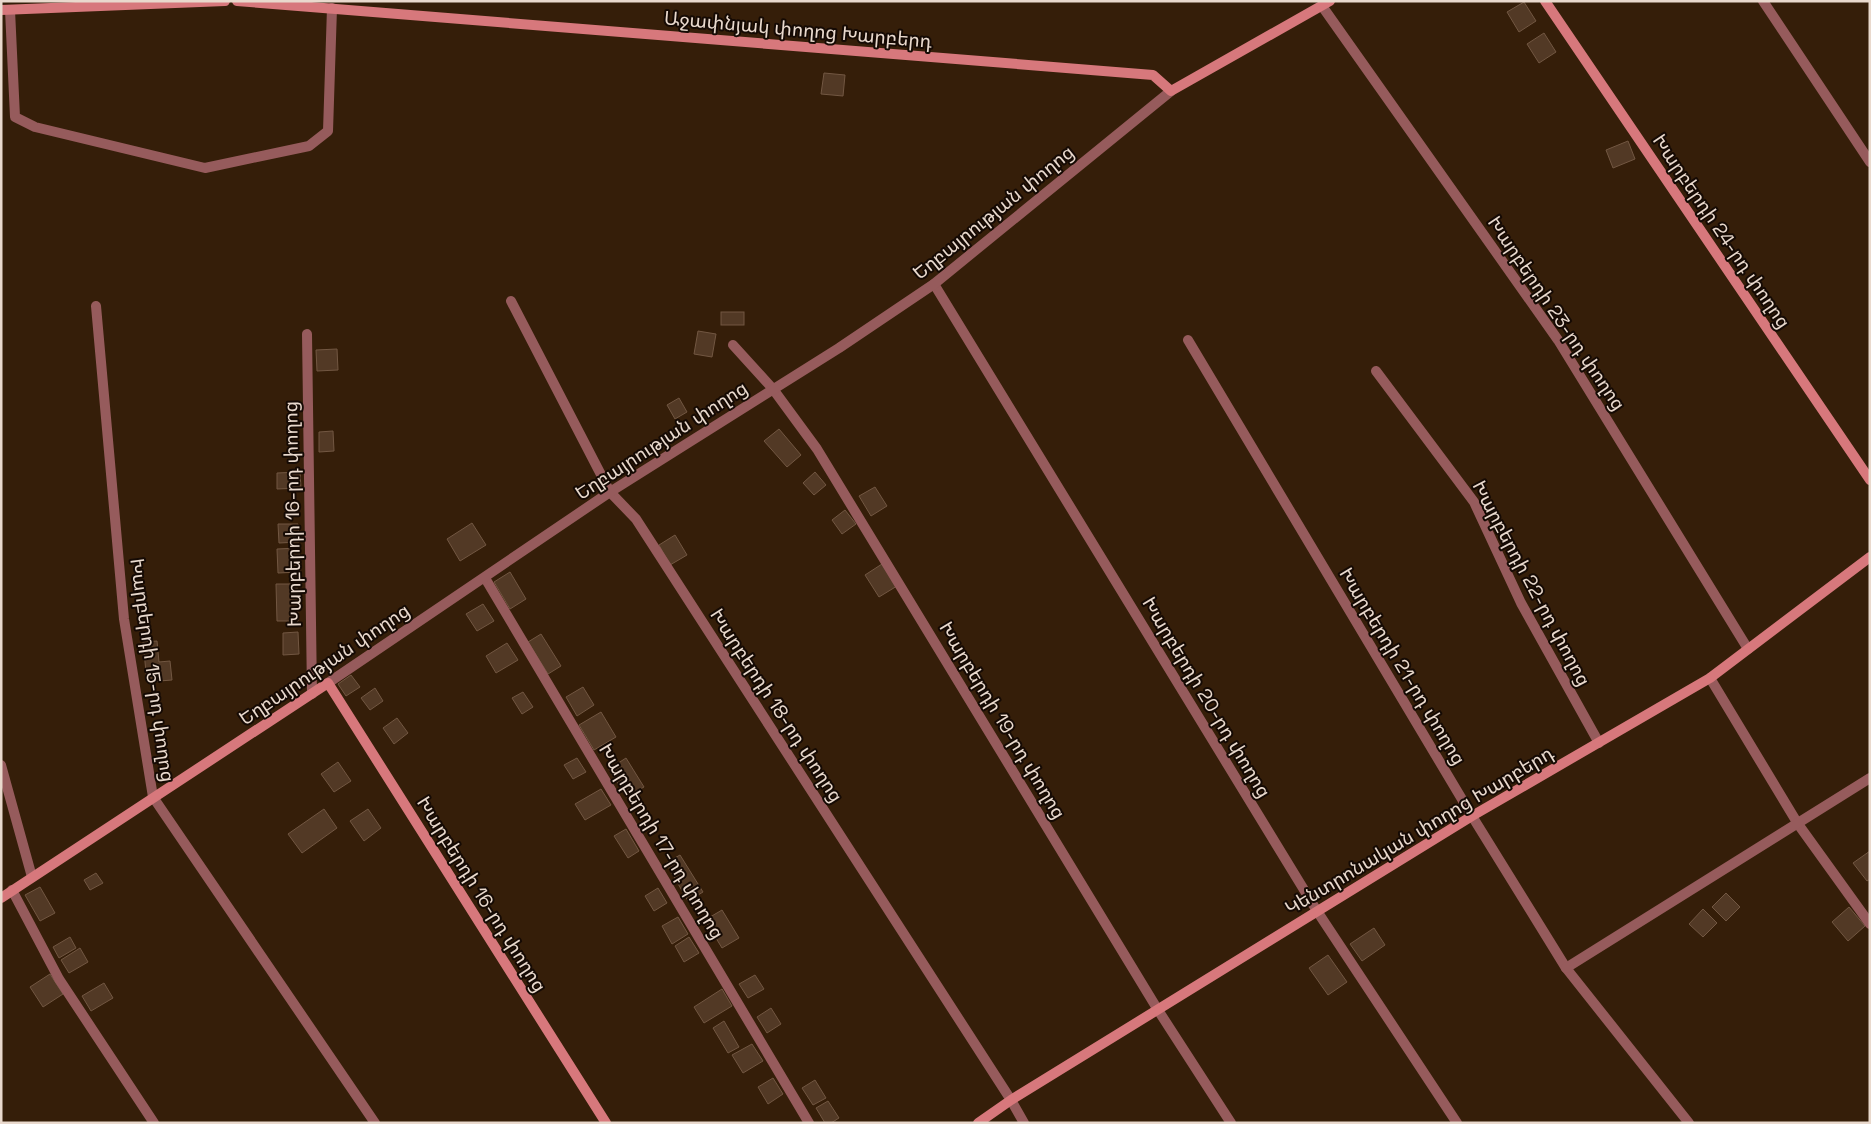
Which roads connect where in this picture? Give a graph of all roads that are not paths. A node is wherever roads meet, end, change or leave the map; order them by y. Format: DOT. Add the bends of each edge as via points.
graph roads {
  1 [pos="225,1"];
  2 [pos="237,1"];
  3 [pos="1545,1"];
  4 [pos="1763,1"];
  5 [pos="1326,4"];
  6 [pos="332,8"];
  7 [pos="6,10"];
  8 [pos="1171,91"];
  9 [pos="1870,162"];
  10 [pos="934,284"];
  11 [pos="511,302"];
  12 [pos="96,306"];
  13 [pos="307,334"];
  14 [pos="1188,340"];
  15 [pos="733,345"];
  16 [pos="1376,371"];
  17 [pos="773,389"];
  18 [pos="1870,480"];
  19 [pos="610,492"];
  20 [pos="1870,557"];
  21 [pos="485,578"];
  22 [pos="1748,648"];
  23 [pos="1710,678"];
  24 [pos="328,683"];
  25 [pos="312,694"];
  26 [pos="1598,743"];
  27 [pos="1,765"];
  28 [pos="1870,778"];
  29 [pos="153,797"];
  30 [pos="1472,816"];
  31 [pos="1798,824"];
  32 [pos="32,877"];
  33 [pos="12,890"];
  34 [pos="1,898"];
  35 [pos="1317,911"];
  36 [pos="1870,924"];
  37 [pos="1566,968"];
  38 [pos="1158,1010"];
  39 [pos="1011,1100"];
  40 [pos="154,1123"];
  41 [pos="375,1123"];
  42 [pos="606,1123"];
  43 [pos="809,1123"];
  44 [pos="978,1123"];
  45 [pos="1024,1123"];
  46 [pos="1231,1123"];
  47 [pos="1458,1123"];
  48 [pos="1689,1123"];
  1 -- 7 [label="street"];
  2 -- 6 [label="street, Աջափնյակ փողոց Խարբերդ"];
  3 -- 18 [label="street, Խարբերդի 24-րդ փողոց"];
  4 -- 9 [label="street"];
  5 -- 8 [label="street, Եղբայրության փողոց"];
  5 -- 22 [label="street, Խարբերդի 23-րդ փողոց" via="1558,340"];
  6 -- 7 [label="street" via="328,131 309,146 205,168 35,127 16,117"];
  6 -- 8 [label="street, Աջափնյակ փողոց Խարբերդ" via="1152,76"];
  8 -- 10 [label="street, Եղբայրության փողոց"];
  10 -- 17 [label="street, Եղբայրության փողոց"];
  10 -- 35 [label="street, Խարբերդի 20-րդ փողոց"];
  11 -- 19 [label="street, Խարբերդի 18-րդ փողոց"];
  12 -- 29 [label="street, Խարբերդի 15-րդ փողոց" via="124,619"];
  13 -- 25 [label="street, Խարբերդի 16-րդ փողոց"];
  14 -- 30 [label="street, Խարբերդի 21-րդ փողոց"];
  15 -- 17 [label="street, Խարբերդի 19-րդ փողոց"];
  16 -- 26 [label="street, Խարբերդի 22-րդ փողոց" via="1474,502 1521,602"];
  17 -- 19 [label="street, Եղբայրության փողոց"];
  17 -- 38 [label="street, Խարբերդի 19-րդ փողոց" via="817,448"];
  19 -- 21 [label="street, Եղբայրության փողոց"];
  19 -- 39 [label="street, Խարբերդի 18-րդ փողոց" via="636,519"];
  20 -- 22 [label="street, Կենտրոնական փողոց Խարբերդ"];
  21 -- 24 [label="street, Եղբայրության փողոց"];
  21 -- 43 [label="street, Խարբերդի 17-րդ փողոց"];
  22 -- 23 [label="street, Կենտրոնական փողոց Խարբերդ"];
  23 -- 26 [label="street, Կենտրոնական փողոց Խարբերդ"];
  23 -- 31 [label="street"];
  24 -- 25 [label="street, Եղբայրության փողոց"];
  24 -- 42 [label="street, Խարբերդի 16-րդ փողոց"];
  25 -- 29 [label="street, Եղբայրության փողոց"];
  26 -- 30 [label="street, Կենտրոնական փողոց Խարբերդ"];
  27 -- 32 [label="street"];
  28 -- 31 [label="street"];
  29 -- 32 [label="street, Եղբայրության փողոց"];
  29 -- 41 [label="street, Խարբերդի 15-րդ փողոց"];
  30 -- 35 [label="street, Կենտրոնական փողոց Խարբերդ"];
  30 -- 37 [label="street, Խարբերդի 21-րդ փողոց"];
  31 -- 36 [label="street"];
  31 -- 37 [label="street"];
  32 -- 33 [label="street, Եղբայրության փողոց"];
  33 -- 34 [label="street, Եղբայրության փողոց"];
  33 -- 40 [label="street" via="59,979"];
  35 -- 38 [label="street, Կենտրոնական փողոց Խարբերդ"];
  35 -- 47 [label="street, Խարբերդի 20-րդ փողոց"];
  37 -- 48 [label="street, Խարբերդի 21-րդ փողոց"];
  38 -- 39 [label="street, Կենտրոնական փողոց Խարբերդ"];
  38 -- 46 [label="street, Խարբերդի 19-րդ փողոց"];
  39 -- 44 [label="street, Կենտրոնական փողոց Խարբերդ"];
  39 -- 45 [label="street, Խարբերդի 18-րդ փողոց"];
}
